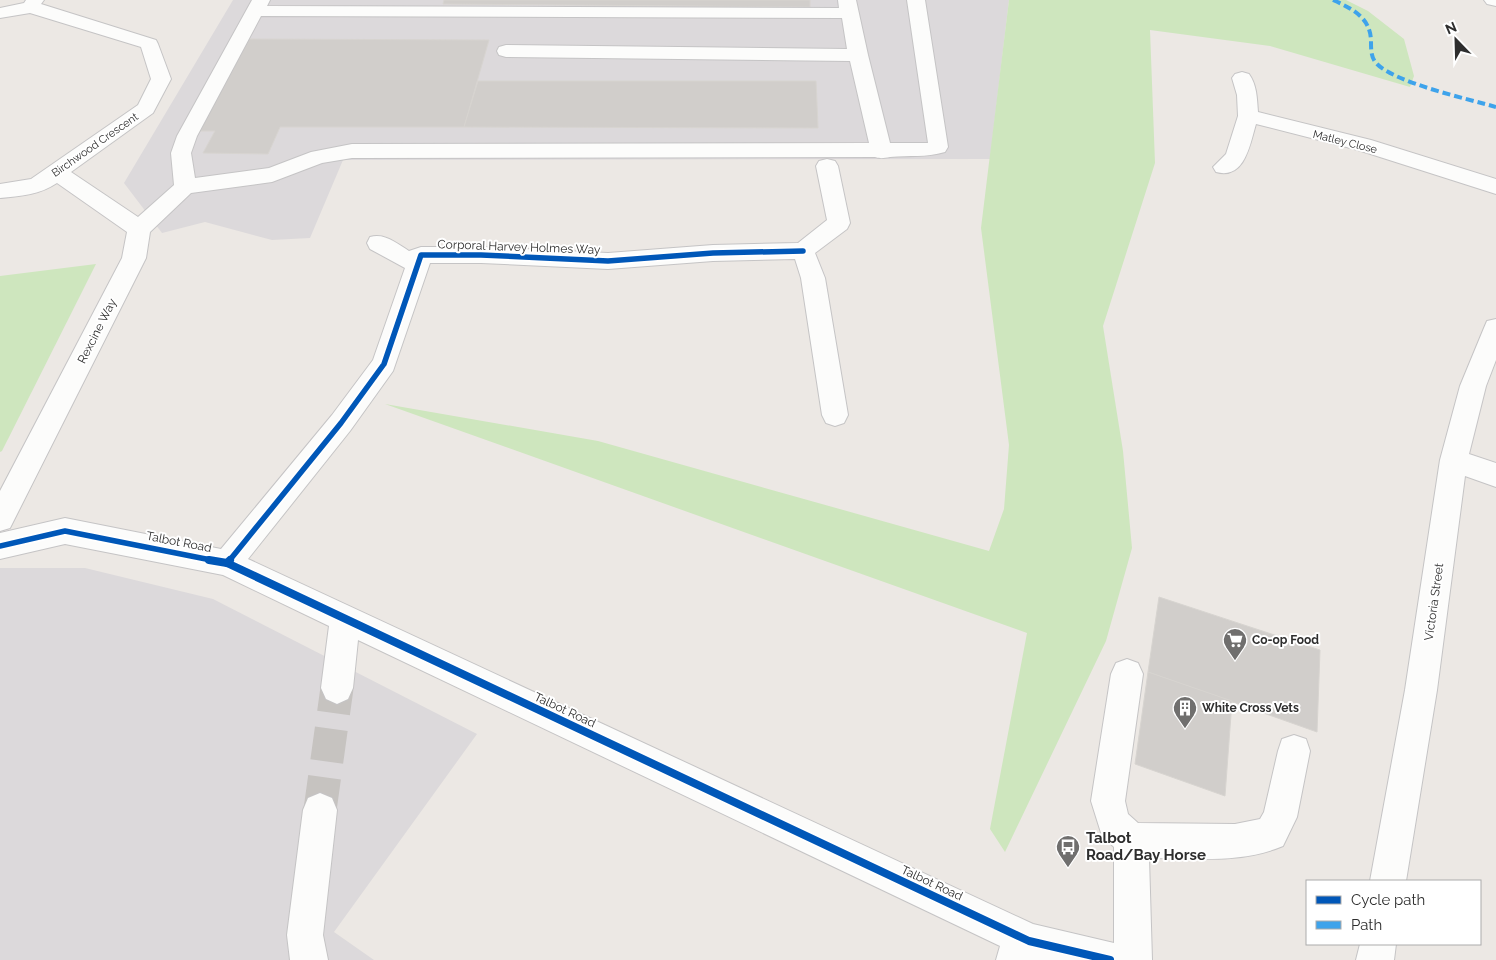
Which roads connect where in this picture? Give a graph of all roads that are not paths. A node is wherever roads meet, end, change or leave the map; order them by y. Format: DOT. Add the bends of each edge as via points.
graph roads {
  1 [pos="916,0"];
  2 [pos="33,3"];
  3 [pos="258,5"];
  4 [pos="848,6"];
  5 [pos="0,13"];
  6 [pos="506,51"];
  7 [pos="858,55"];
  8 [pos="1242,78"];
  9 [pos="1248,116"];
  10 [pos="882,152"];
  11 [pos="827,166"];
  12 [pos="1224,167"];
  13 [pos="56,172"];
  14 [pos="185,187"];
  15 [pos="1496,187"];
  16 [pos="0,191"];
  17 [pos="139,230"];
  18 [pos="378,243"];
  19 [pos="803,251"];
  20 [pos="422,255"];
  21 [pos="1496,328"];
  22 [pos="835,415"];
  23 [pos="1454,460"];
  24 [pos="1496,475"];
  25 [pos="0,519"];
  26 [pos="0,546"];
  27 [pos="227,563"];
  28 [pos="345,618"];
  29 [pos="1127,674"];
  30 [pos="337,688"];
  31 [pos="1294,751"];
  32 [pos="320,810"];
  33 [pos="1131,840"];
  34 [pos="1388,880"];
  35 [pos="1378,945"];
  36 [pos="1018,949"];
  37 [pos="310,960"];
  38 [pos="1110,960"];
  39 [pos="1133,960"];
  40 [pos="1375,960"];
  1 -- 10 [label="street" via="938,147"];
  2 -- 5 [label="street"];
  2 -- 13 [label="street, Birchwood Crescent" via="149,44 161,79 146,109"];
  3 -- 4 [label="street"];
  3 -- 14 [label="street" via="187,136 181,154"];
  4 -- 7 [label="street"];
  6 -- 7 [label="street"];
  7 -- 10 [label="street"];
  8 -- 9 [label="street"];
  9 -- 12 [label="street" via="1236,157"];
  9 -- 15 [label="street, Matley Close" via="1364,145"];
  10 -- 14 [label="street" via="352,151 318,157 272,175"];
  11 -- 19 [label="street" via="839,223"];
  13 -- 16 [label="street, Birchwood Crescent" via="37,186"];
  13 -- 17 [label="street"];
  14 -- 17 [label="street"];
  17 -- 25 [label="street, Rexcine Way" via="134,258"];
  18 -- 20 [label="street" via="407,260"];
  19 -- 20 [label="street, Corporal Harvey Holmes Way" via="713,253 608,261"];
  19 -- 22 [label="street" via="813,278"];
  20 -- 27 [label="street, Corporal Harvey Holmes Way" via="384,364 341,423"];
  21 -- 23 [label="street, Victoria Street" via="1473,386"];
  23 -- 24 [label="street"];
  23 -- 34 [label="street, Victoria Street" via="1421,690"];
  26 -- 27 [label="street, Talbot Road" via="65,531"];
  27 -- 28 [label="street, Talbot Road"];
  28 -- 30 [label="street"];
  28 -- 36 [label="street, Talbot Road"];
  29 -- 33 [label="street" via="1108,800 1114,824"];
  31 -- 33 [label="street" via="1280,817 1271,834 1235,841"];
  32 -- 37 [label="street" via="305,935"];
  33 -- 39 [label="street"];
  35 -- 40 [label="street"];
  36 -- 38 [label="street, Talbot Road" via="1029,941"];
}
